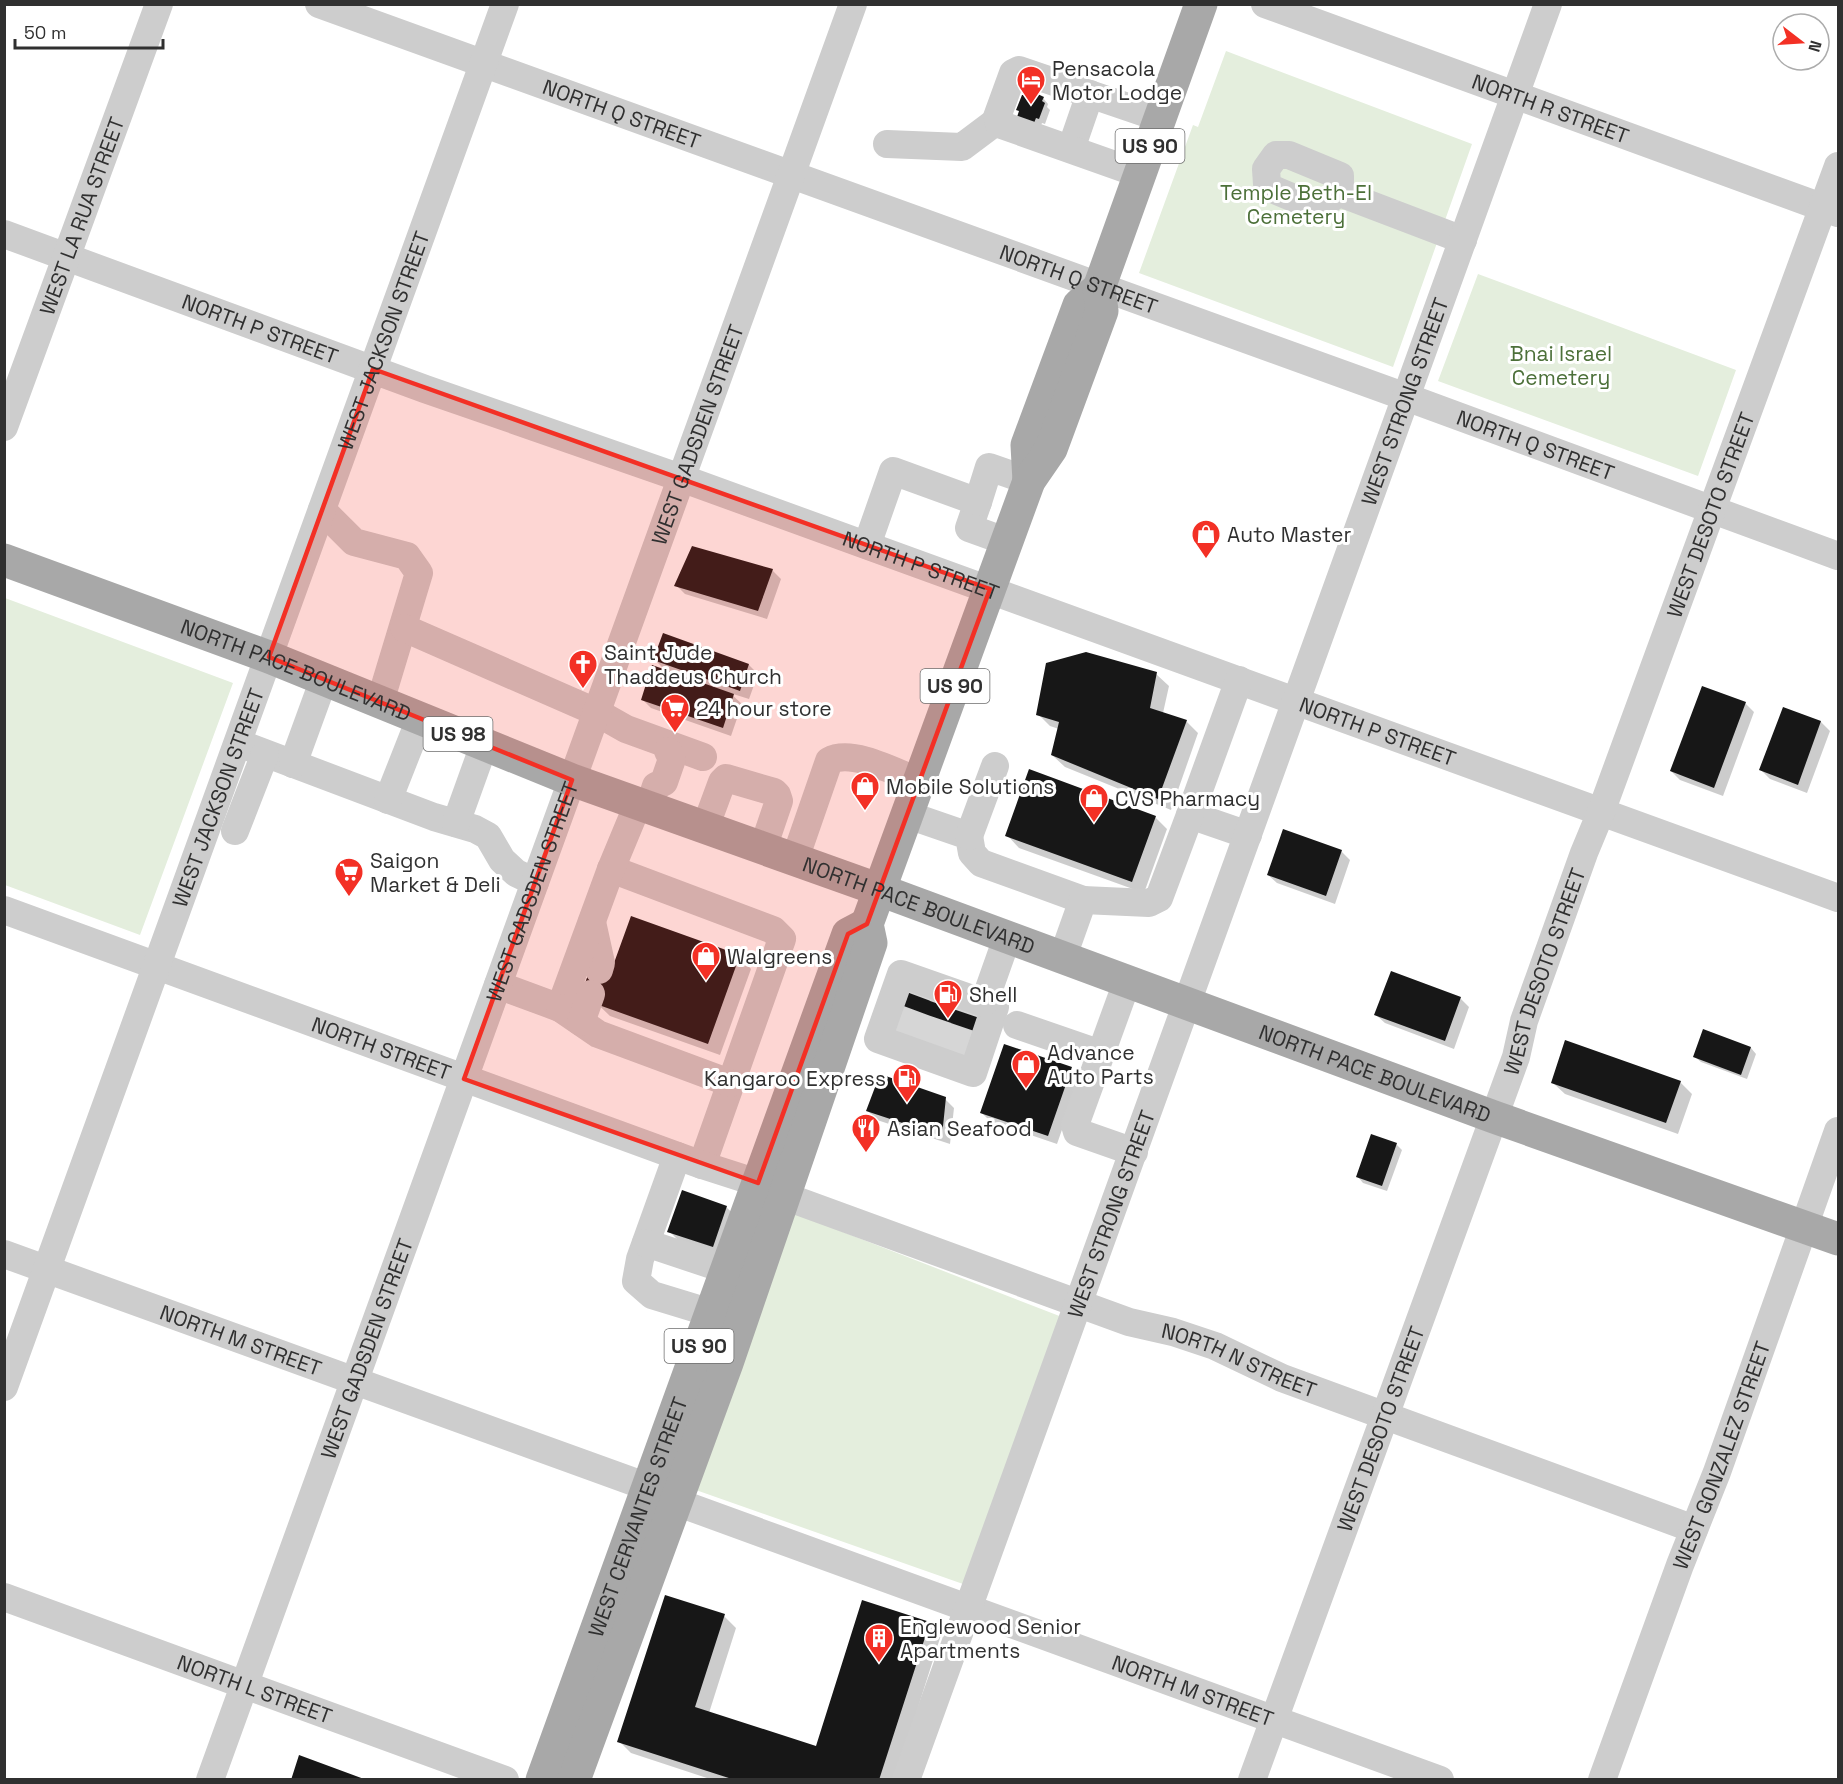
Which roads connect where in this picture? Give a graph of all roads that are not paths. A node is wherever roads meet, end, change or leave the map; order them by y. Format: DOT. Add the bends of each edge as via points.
graph roads {
  1 [pos="159,4"];
  2 [pos="318,4"];
  3 [pos="505,4"];
  4 [pos="853,4"];
  5 [pos="1201,4"];
  6 [pos="1265,4"];
  7 [pos="1548,4"];
  8 [pos="484,64"];
  9 [pos="1090,94"];
  10 [pos="1515,96"];
  11 [pos="1160,118"];
  12 [pos="998,120"];
  13 [pos="887,144"];
  14 [pos="1071,149"];
  15 [pos="1839,166"];
  16 [pos="1140,174"];
  17 [pos="791,176"];
  18 [pos="1337,192"];
  19 [pos="1831,210"];
  20 [pos="4,234"];
  21 [pos="1463,240"];
  22 [pos="67,257"];
  23 [pos="1100,288"];
  24 [pos="373,369"];
  25 [pos="1406,397"];
  26 [pos="4,426"];
  27 [pos="681,478"];
  28 [pos="1029,481"];
  29 [pos="978,502"];
  30 [pos="322,510"];
  31 [pos="1713,510"];
  32 [pos="1008,542"];
  33 [pos="867,545"];
  34 [pos="1839,556"];
  35 [pos="4,560"];
  36 [pos="990,590"];
  37 [pos="404,628"];
  38 [pos="269,657"];
  39 [pos="324,679"];
  40 [pos="1239,681"];
  41 [pos="1297,701"];
  42 [pos="380,702"];
  43 [pos="596,712"];
  44 [pos="420,719"];
  45 [pos="238,743"];
  46 [pos="484,745"];
  47 [pos="669,748"];
  48 [pos="266,754"];
  49 [pos="703,757"];
  50 [pos="293,764"];
  51 [pos="995,766"];
  52 [pos="572,780"];
  53 [pos="920,782"];
  54 [pos="648,799"];
  55 [pos="388,800"];
  56 [pos="1602,812"];
  57 [pos="908,815"];
  58 [pos="1190,815"];
  59 [pos="456,823"];
  60 [pos="705,828"];
  61 [pos="235,831"];
  62 [pos="1248,835"];
  63 [pos="969,836"];
  64 [pos="763,848"];
  65 [pos="795,860"];
  66 [pos="611,868"];
  67 [pos="535,882"];
  68 [pos="880,890"];
  69 [pos="1839,898"];
  70 [pos="1083,900"];
  71 [pos="4,910"];
  72 [pos="592,922"];
  73 [pos="867,924"];
  74 [pos="1007,938"];
  75 [pos="1062,959"];
  76 [pos="157,966"];
  77 [pos="1127,982"];
  78 [pos="498,985"];
  79 [pos="952,997"];
  80 [pos="1187,1005"];
  81 [pos="571,1015"];
  82 [pos="1017,1024"];
  83 [pos="842,1027"];
  84 [pos="920,1049"];
  85 [pos="1101,1054"];
  86 [pos="464,1078"];
  87 [pos="730,1083"];
  88 [pos="1494,1117"];
  89 [pos="1839,1131"];
  90 [pos="1134,1152"];
  91 [pos="689,1161"];
  92 [pos="771,1190"];
  93 [pos="1804,1227"];
  94 [pos="1839,1239"];
  95 [pos="646,1243"];
  96 [pos="4,1254"];
  97 [pos="47,1269"];
  98 [pos="727,1270"];
  99 [pos="1079,1304"];
  100 [pos="711,1313"];
  101 [pos="354,1382"];
  102 [pos="4,1387"];
  103 [pos="1385,1416"];
  104 [pos="648,1487"];
  105 [pos="676,1502"];
  106 [pos="1694,1529"];
  107 [pos="4,1597"];
  108 [pos="969,1607"];
  109 [pos="244,1685"];
  110 [pos="1274,1719"];
  111 [pos="210,1779"];
  112 [pos="505,1779"];
  113 [pos="542,1779"];
  114 [pos="574,1779"];
  115 [pos="906,1779"];
  116 [pos="1252,1779"];
  117 [pos="1440,1779"];
  118 [pos="1602,1779"];
  1 -- 22 [label="street, WEST LA RUA STREET"];
  2 -- 8 [label="street, NORTH Q STREET"];
  3 -- 8 [label="street, WEST JACKSON STREET"];
  4 -- 17 [label="street, WEST GADSDEN STREET"];
  5 -- 11 [label="main road, WEST CERVANTES STREET / US 90"];
  6 -- 10 [label="street, NORTH R STREET"];
  7 -- 10 [label="street, WEST STRONG STREET"];
  8 -- 17 [label="street, NORTH Q STREET"];
  8 -- 24 [label="street, WEST JACKSON STREET"];
  9 -- 11 [label="street"];
  9 -- 12 [label="street" via="1019,70 1013,73"];
  9 -- 14 [label="street"];
  10 -- 19 [label="street, NORTH R STREET"];
  10 -- 21 [label="street, WEST STRONG STREET"];
  11 -- 16 [label="main road, WEST CERVANTES STREET / US 90"];
  12 -- 13 [label="street" via="962,147"];
  12 -- 14 [label="street" via="999,124"];
  14 -- 16 [label="street"];
  15 -- 19 [label="street, WEST DESOTO STREET"];
  16 -- 23 [label="main road, WEST CERVANTES STREET / US 90"];
  17 -- 23 [label="street, NORTH Q STREET"];
  17 -- 27 [label="street, WEST GADSDEN STREET"];
  18 -- 21 [label="street"];
  19 -- 31 [label="street, WEST DESOTO STREET"];
  20 -- 22 [label="street, NORTH P STREET"];
  21 -- 25 [label="street, WEST STRONG STREET"];
  22 -- 24 [label="street, NORTH P STREET"];
  22 -- 26 [label="street, WEST LA RUA STREET"];
  23 -- 25 [label="street, NORTH Q STREET"];
  23 -- 28 [label="main road, WEST CERVANTES STREET / US 90" via="1102,311 1051,449"];
  24 -- 27 [label="street, NORTH P STREET"];
  24 -- 30 [label="street, WEST JACKSON STREET"];
  25 -- 31 [label="street, NORTH Q STREET"];
  25 -- 41 [label="street, WEST STRONG STREET"];
  27 -- 33 [label="street, NORTH P STREET"];
  27 -- 43 [label="street, WEST GADSDEN STREET"];
  28 -- 29 [label="street" via="989,467"];
  28 -- 32 [label="main road, WEST CERVANTES STREET / US 90"];
  29 -- 32 [label="street" via="969,528"];
  29 -- 33 [label="street" via="893,471"];
  30 -- 37 [label="street" via="354,542 407,556 419,573"];
  30 -- 38 [label="street, WEST JACKSON STREET"];
  31 -- 34 [label="street, NORTH Q STREET"];
  31 -- 56 [label="street, WEST DESOTO STREET"];
  32 -- 36 [label="main road, WEST CERVANTES STREET / US 90"];
  33 -- 36 [label="street, NORTH P STREET"];
  35 -- 38 [label="main road, NORTH PACE BOULEVARD / US 98"];
  36 -- 40 [label="street, NORTH P STREET"];
  36 -- 53 [label="main road, WEST CERVANTES STREET / US 90"];
  37 -- 42 [label="street"];
  37 -- 43 [label="street"];
  38 -- 39 [label="main road, NORTH PACE BOULEVARD / US 98"];
  38 -- 45 [label="street, WEST JACKSON STREET"];
  39 -- 42 [label="main road, NORTH PACE BOULEVARD / US 98"];
  39 -- 50 [label="street"];
  40 -- 41 [label="street, NORTH P STREET"];
  40 -- 58 [label="street"];
  41 -- 56 [label="street, NORTH P STREET"];
  41 -- 62 [label="street, WEST STRONG STREET"];
  42 -- 44 [label="main road, NORTH PACE BOULEVARD / US 98"];
  43 -- 47 [label="street"];
  43 -- 52 [label="street, WEST GADSDEN STREET"];
  44 -- 46 [label="main road, NORTH PACE BOULEVARD / US 98"];
  44 -- 55 [label="street"];
  45 -- 48 [label="street"];
  45 -- 76 [label="street, WEST JACKSON STREET"];
  46 -- 52 [label="main road, NORTH PACE BOULEVARD / US 98"];
  46 -- 59 [label="street"];
  47 -- 49 [label="street"];
  47 -- 54 [label="street" via="672,759 664,782"];
  48 -- 50 [label="street"];
  48 -- 61 [label="street"];
  50 -- 55 [label="street"];
  51 -- 63 [label="street"];
  52 -- 54 [label="main road, NORTH PACE BOULEVARD / US 98"];
  52 -- 67 [label="street, WEST GADSDEN STREET"];
  53 -- 57 [label="main road, WEST CERVANTES STREET / US 90"];
  53 -- 65 [label="street" via="855,757 829,761"];
  54 -- 60 [label="main road, NORTH PACE BOULEVARD / US 98"];
  54 -- 66 [label="street"];
  55 -- 59 [label="street"];
  56 -- 69 [label="street, NORTH P STREET"];
  56 -- 88 [label="street, WEST DESOTO STREET" via="1524,1021 1516,1057"];
  57 -- 63 [label="street"];
  57 -- 68 [label="main road, WEST CERVANTES STREET / US 90"];
  58 -- 62 [label="street"];
  58 -- 70 [label="street" via="1155,902"];
  59 -- 67 [label="street" via="488,836 502,860 516,873"];
  60 -- 64 [label="main road, NORTH PACE BOULEVARD / US 98"];
  60 -- 64 [label="street" via="726,778 774,792 779,801"];
  62 -- 80 [label="street, WEST STRONG STREET"];
  63 -- 70 [label="street" via="972,853 981,863"];
  64 -- 65 [label="main road, NORTH PACE BOULEVARD / US 98"];
  65 -- 68 [label="main road, NORTH PACE BOULEVARD / US 98"];
  66 -- 72 [label="street"];
  66 -- 87 [label="street" via="773,930 782,939"];
  67 -- 78 [label="street, WEST GADSDEN STREET"];
  68 -- 73 [label="main road, WEST CERVANTES STREET / US 90"];
  68 -- 74 [label="main road, NORTH PACE BOULEVARD"];
  70 -- 75 [label="street"];
  71 -- 76 [label="street, NORTH STREET"];
  72 -- 81 [label="street"];
  72 -- 81 [label="street" via="601,963 595,982"];
  73 -- 83 [label="main road, WEST CERVANTES STREET / US 90" via="871,943"];
  73 -- 92 [label="main road, WEST CERVANTES STREET / US 90" via="848,934"];
  74 -- 75 [label="main road, NORTH PACE BOULEVARD"];
  74 -- 79 [label="street"];
  75 -- 77 [label="main road, NORTH PACE BOULEVARD"];
  76 -- 86 [label="street, NORTH STREET"];
  76 -- 97 [label="street, WEST JACKSON STREET"];
  77 -- 80 [label="main road, NORTH PACE BOULEVARD"];
  77 -- 85 [label="street"];
  78 -- 81 [label="street"];
  78 -- 86 [label="street, WEST GADSDEN STREET"];
  79 -- 84 [label="street" via="902,974"];
  79 -- 84 [label="street" via="995,1007 973,1073"];
  80 -- 88 [label="main road, NORTH PACE BOULEVARD"];
  80 -- 90 [label="street, WEST STRONG STREET"];
  81 -- 87 [label="street" via="598,1034"];
  82 -- 85 [label="street"];
  83 -- 84 [label="street"];
  83 -- 92 [label="main road, WEST CERVANTES STREET / US 90"];
  85 -- 90 [label="street" via="1075,1125 1077,1132"];
  86 -- 91 [label="street, NORTH STREET"];
  86 -- 101 [label="street, WEST GADSDEN STREET"];
  87 -- 91 [label="street"];
  88 -- 93 [label="main road, NORTH PACE BOULEVARD"];
  88 -- 103 [label="street, WEST DESOTO STREET"];
  89 -- 93 [label="street, WEST GONZALEZ STREET"];
  90 -- 99 [label="street, WEST STRONG STREET"];
  91 -- 92 [label="street, NORTH STREET"];
  91 -- 95 [label="street"];
  92 -- 98 [label="main road, WEST CERVANTES STREET / US 90"];
  92 -- 99 [label="street, NORTH N STREET"];
  92 -- 105 [label="main road, WEST CERVANTES STREET / US 90"];
  93 -- 94 [label="main road, NORTH PACE BOULEVARD"];
  93 -- 106 [label="street, WEST GONZALEZ STREET" via="1718,1472"];
  95 -- 98 [label="street"];
  95 -- 100 [label="street" via="636,1281 652,1294"];
  96 -- 97 [label="street, NORTH M STREET"];
  97 -- 101 [label="street, NORTH M STREET"];
  97 -- 102 [label="street, WEST JACKSON STREET"];
  98 -- 100 [label="main road, WEST CERVANTES STREET / US 90"];
  99 -- 103 [label="street, NORTH N STREET" via="1215,1346 1282,1378"];
  99 -- 108 [label="street, WEST STRONG STREET"];
  100 -- 104 [label="main road, WEST CERVANTES STREET / US 90"];
  101 -- 104 [label="street, NORTH M STREET"];
  101 -- 109 [label="street, WEST GADSDEN STREET"];
  103 -- 106 [label="street, NORTH N STREET"];
  103 -- 110 [label="street, WEST DESOTO STREET"];
  104 -- 113 [label="main road, WEST CERVANTES STREET / US 90"];
  105 -- 108 [label="street, NORTH M STREET"];
  105 -- 114 [label="main road, WEST CERVANTES STREET / US 90"];
  106 -- 118 [label="street, WEST GONZALEZ STREET"];
  107 -- 109 [label="street, NORTH L STREET"];
  108 -- 110 [label="street, NORTH M STREET"];
  108 -- 115 [label="street, WEST STRONG STREET"];
  109 -- 111 [label="street, WEST GADSDEN STREET"];
  109 -- 112 [label="street, NORTH L STREET"];
  110 -- 116 [label="street, WEST DESOTO STREET"];
  110 -- 117 [label="street, NORTH M STREET"];
}
